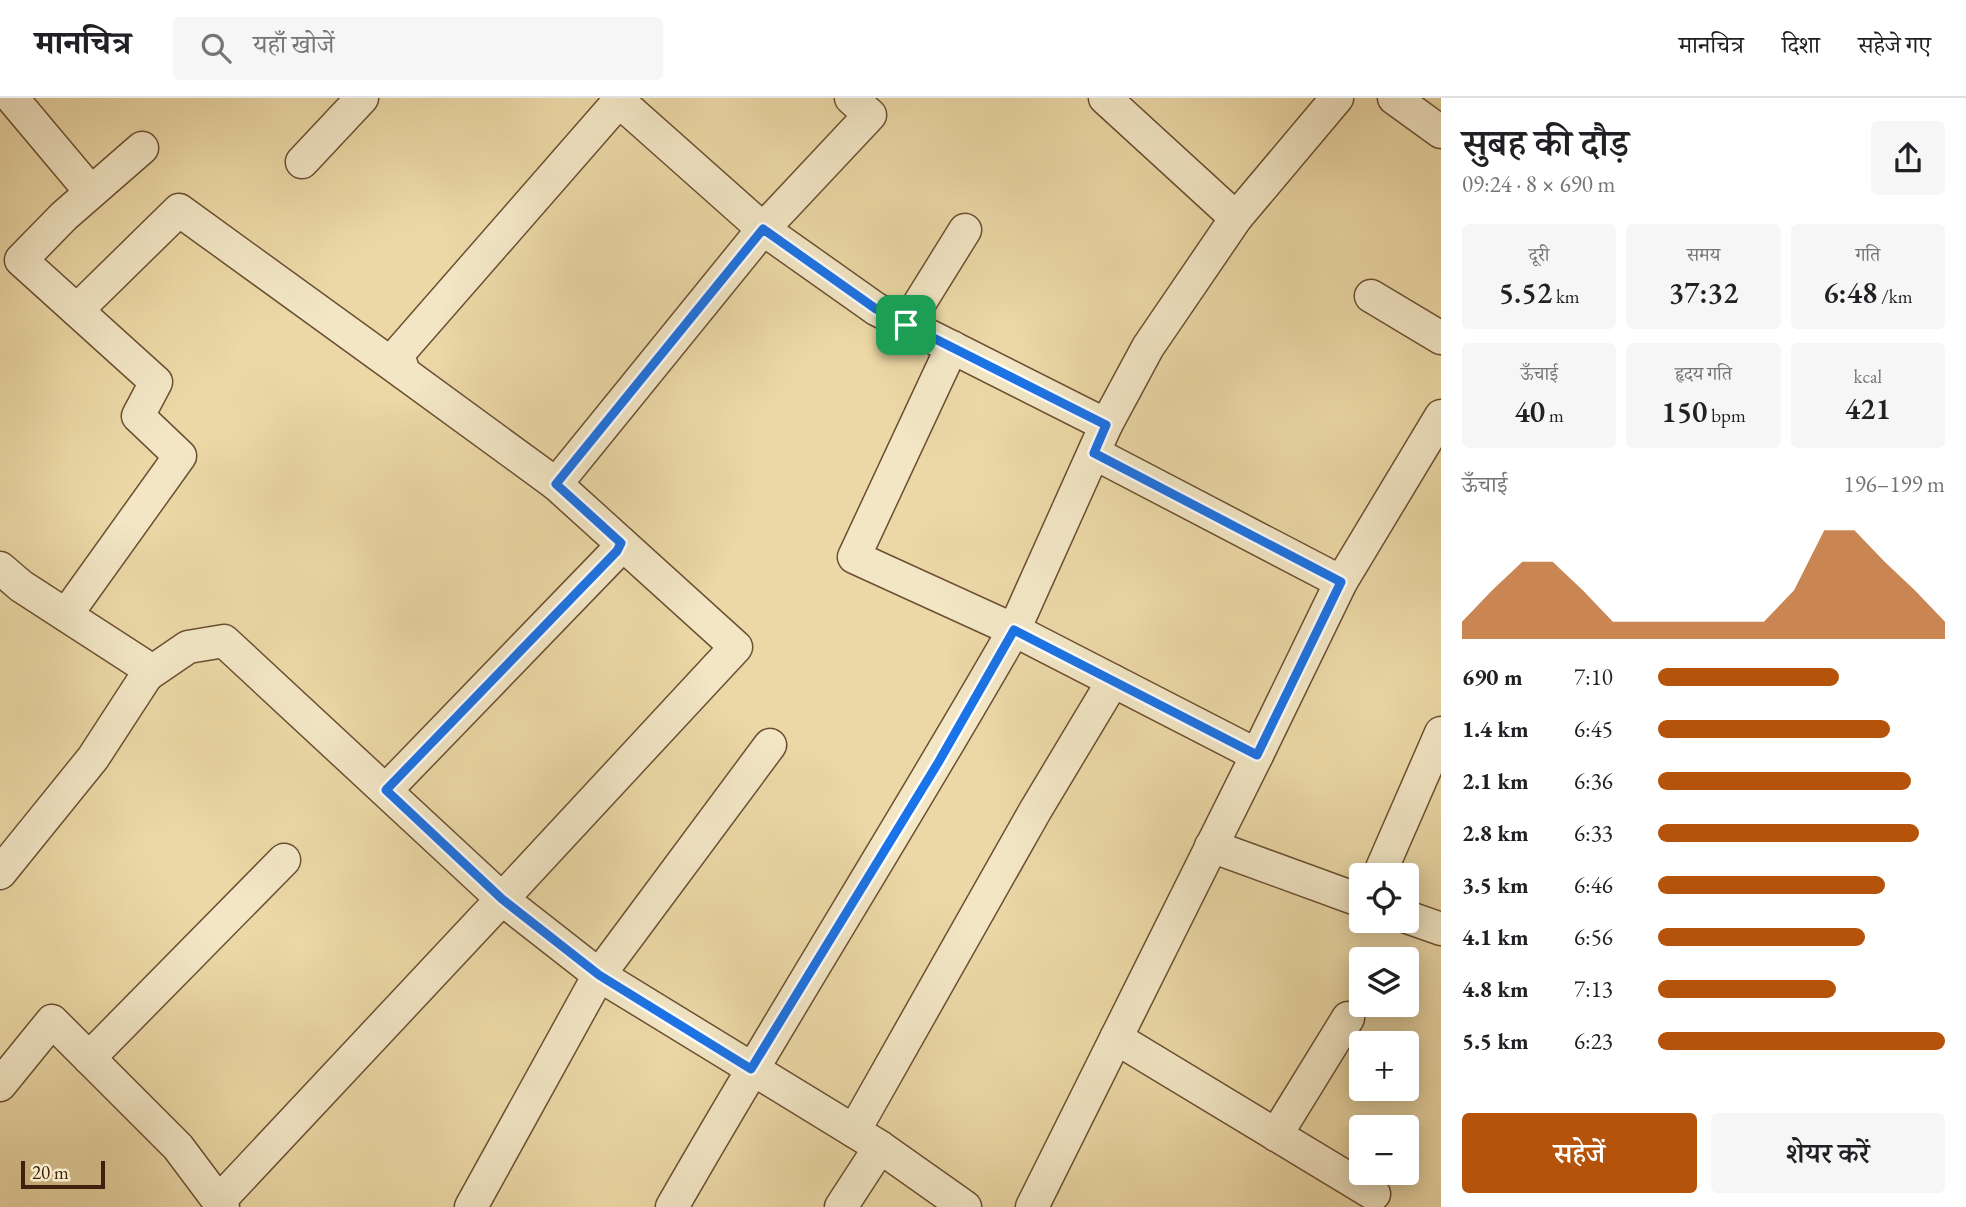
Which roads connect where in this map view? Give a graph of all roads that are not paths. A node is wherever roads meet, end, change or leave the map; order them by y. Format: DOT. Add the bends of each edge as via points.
graph roads {
  1 [pos="12,98"];
  2 [pos="362,98"];
  3 [pos="1105,98"];
  4 [pos="1337,98"];
  5 [pos="1394,98"];
  6 [pos="620,99"];
  7 [pos="871,104"];
  8 [pos="1441,132"];
  9 [pos="142,148"];
  10 [pos="302,162"];
  11 [pos="91,192"];
  12 [pos="1236,218"];
  13 [pos="763,229"];
  14 [pos="965,230"];
  15 [pos="1371,296"];
  16 [pos="77,310"];
  17 [pos="906,325"];
  18 [pos="1441,338"];
  19 [pos="952,347"];
  20 [pos="404,373"];
  21 [pos="1441,416"];
  22 [pos="1106,425"];
  23 [pos="1094,453"];
  24 [pos="556,484"];
  25 [pos="621,543"];
  26 [pos="0,568"];
  27 [pos="1341,582"];
  28 [pos="66,615"];
  29 [pos="1014,630"];
  30 [pos="147,675"];
  31 [pos="1113,681"];
  32 [pos="1441,733"];
  33 [pos="770,745"];
  34 [pos="1257,755"];
  35 [pos="386,790"];
  36 [pos="1211,846"];
  37 [pos="284,860"];
  38 [pos="1384,863"];
  39 [pos="0,873"];
  40 [pos="1349,896"];
  41 [pos="502,899"];
  42 [pos="1419,921"];
  43 [pos="1441,929"];
  44 [pos="599,975"];
  45 [pos="1348,1018"];
  46 [pos="1116,1038"];
  47 [pos="89,1058"];
  48 [pos="751,1069"];
  49 [pos="0,1085"];
  50 [pos="1276,1135"];
  51 [pos="867,1139"];
  52 [pos="1374,1194"];
  53 [pos="221,1204"];
  54 [pos="471,1207"];
  55 [pos="672,1207"];
  56 [pos="841,1207"];
  57 [pos="965,1207"];
  58 [pos="1031,1207"];
  1 -- 11 [label="street"];
  2 -- 10 [label="street"];
  3 -- 12 [label="street"];
  4 -- 12 [label="street"];
  5 -- 8 [label="street"];
  6 -- 13 [label="street"];
  6 -- 20 [label="street" via="398,354"];
  7 -- 13 [label="street"];
  9 -- 11 [label="street"];
  11 -- 16 [label="street" via="21,260"];
  12 -- 22 [label="street" via="1148,347"];
  13 -- 17 [label="street"];
  13 -- 24 [label="street"];
  14 -- 17 [label="street"];
  15 -- 18 [label="street"];
  16 -- 20 [label="street" via="179,210"];
  16 -- 28 [label="street" via="156,382 138,416 180,456"];
  17 -- 19 [label="street"];
  19 -- 22 [label="street"];
  19 -- 29 [label="street" via="854,557"];
  20 -- 24 [label="street"];
  21 -- 27 [label="street"];
  22 -- 23 [label="street"];
  23 -- 27 [label="street"];
  23 -- 29 [label="street"];
  24 -- 25 [label="street"];
  25 -- 35 [label="street"];
  25 -- 41 [label="street" via="736,647"];
  26 -- 28 [label="street"];
  27 -- 34 [label="street"];
  28 -- 30 [label="street" via="143,665"];
  29 -- 31 [label="street"];
  29 -- 48 [label="street"];
  30 -- 35 [label="street" via="188,647 224,640"];
  30 -- 39 [label="street" via="93,758"];
  31 -- 34 [label="street"];
  31 -- 51 [label="street" via="1035,811"];
  32 -- 38 [label="street"];
  33 -- 44 [label="street"];
  34 -- 36 [label="street"];
  35 -- 41 [label="street"];
  36 -- 40 [label="street"];
  36 -- 46 [label="street"];
  37 -- 47 [label="street"];
  41 -- 44 [label="street"];
  41 -- 53 [label="street"];
  42 -- 43 [label="street"];
  44 -- 48 [label="street"];
  44 -- 54 [label="street"];
  45 -- 50 [label="street"];
  46 -- 50 [label="street"];
  46 -- 58 [label="street"];
  47 -- 49 [label="street" via="52,1021"];
  47 -- 53 [label="street" via="178,1147"];
  48 -- 51 [label="street"];
  48 -- 55 [label="street"];
  50 -- 52 [label="street"];
  51 -- 56 [label="street"];
  51 -- 57 [label="street"];
}
